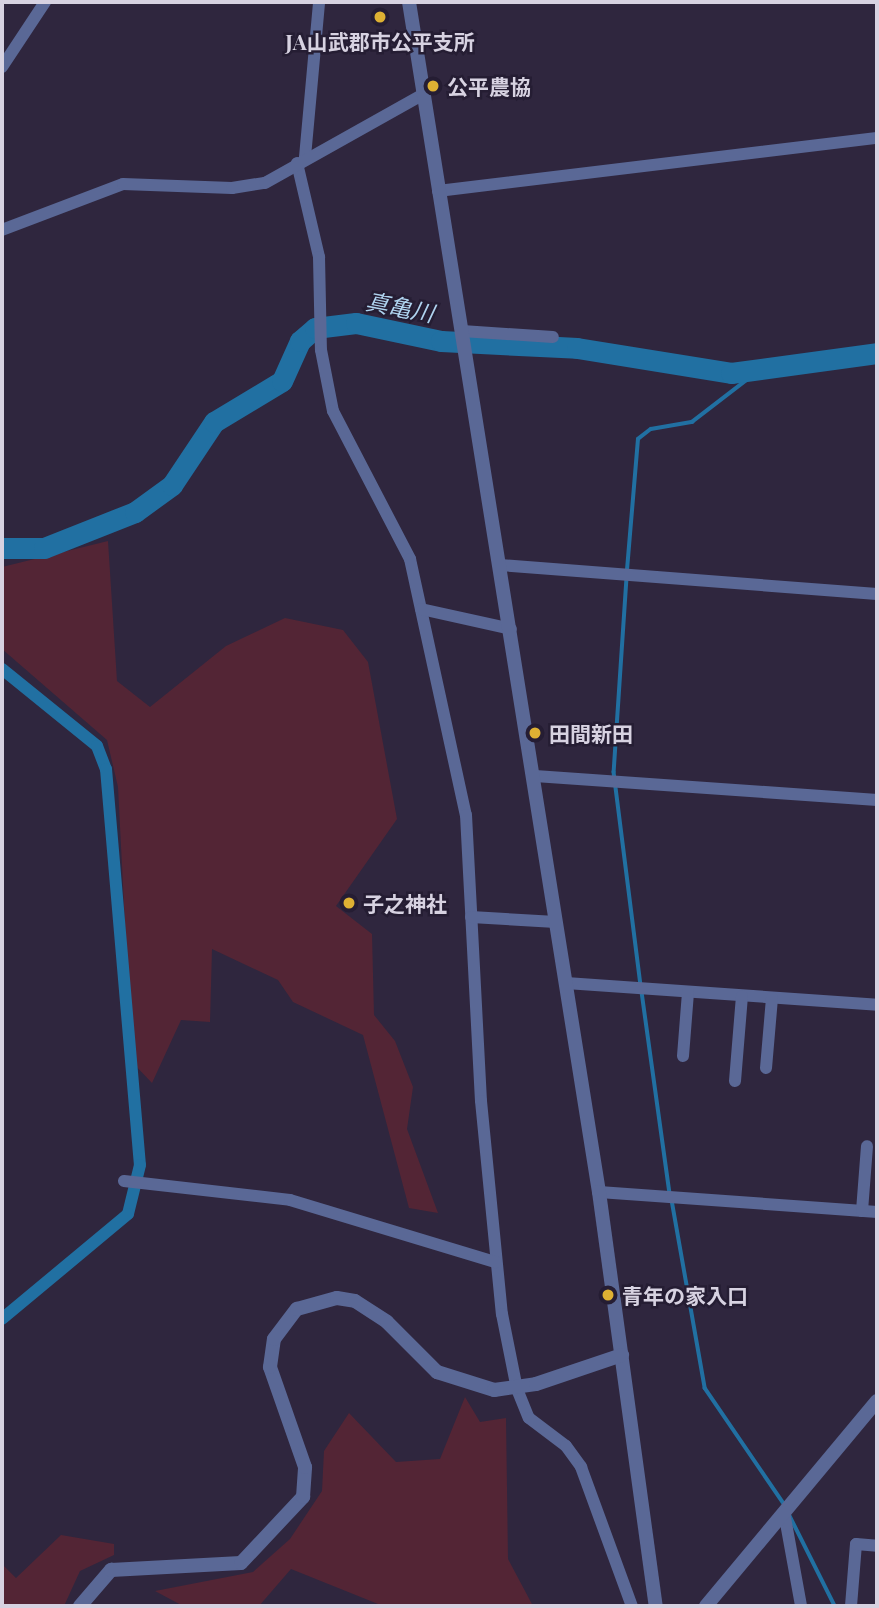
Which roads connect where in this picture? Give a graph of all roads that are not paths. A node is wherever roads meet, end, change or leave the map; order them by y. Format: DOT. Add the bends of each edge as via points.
graph roads {
  1 [pos="45,2"];
  2 [pos="319,2"];
  3 [pos="409,2"];
  4 [pos="2,67"];
  5 [pos="422,95"];
  6 [pos="877,138"];
  7 [pos="301,160"];
  8 [pos="438,191"];
  9 [pos="2,230"];
  10 [pos="462,331"];
  11 [pos="553,337"];
  12 [pos="500,565"];
  13 [pos="877,594"];
  14 [pos="421,609"];
  15 [pos="511,629"];
  16 [pos="535,776"];
  17 [pos="877,800"];
  18 [pos="471,917"];
  19 [pos="556,922"];
  20 [pos="566,983"];
  21 [pos="688,992"];
  22 [pos="742,996"];
  23 [pos="772,998"];
  24 [pos="877,1005"];
  25 [pos="682,1056"];
  26 [pos="766,1068"];
  27 [pos="735,1081"];
  28 [pos="867,1146"];
  29 [pos="124,1181"];
  30 [pos="599,1192"];
  31 [pos="862,1211"];
  32 [pos="877,1212"];
  33 [pos="496,1262"];
  34 [pos="622,1355"];
  35 [pos="517,1389"];
  36 [pos="877,1401"];
  37 [pos="870,1418"];
  38 [pos="785,1512"];
  39 [pos="877,1546"];
  40 [pos="80,1606"];
  41 [pos="632,1606"];
  42 [pos="656,1606"];
  43 [pos="706,1606"];
  44 [pos="801,1606"];
  45 [pos="851,1606"];
  1 -- 4 [label="street"];
  2 -- 7 [label="street"];
  3 -- 5 [label="street"];
  5 -- 7 [label="street"];
  5 -- 8 [label="street"];
  6 -- 8 [label="street"];
  7 -- 9 [label="street" via="265,183 232,188 123,184"];
  7 -- 14 [label="street" via="319,257 321,350 332,411 410,559"];
  8 -- 10 [label="street"];
  10 -- 11 [label="street"];
  10 -- 12 [label="street"];
  12 -- 13 [label="street"];
  12 -- 15 [label="street"];
  14 -- 15 [label="street"];
  14 -- 18 [label="street" via="466,815"];
  15 -- 16 [label="street"];
  16 -- 17 [label="street"];
  16 -- 19 [label="street"];
  18 -- 19 [label="street"];
  18 -- 33 [label="street"];
  19 -- 20 [label="street"];
  20 -- 21 [label="street"];
  20 -- 30 [label="street"];
  21 -- 22 [label="street"];
  21 -- 25 [label="street"];
  22 -- 23 [label="street"];
  22 -- 27 [label="street"];
  23 -- 24 [label="street"];
  23 -- 26 [label="street"];
  28 -- 31 [label="street"];
  29 -- 33 [label="street" via="290,1200"];
  30 -- 31 [label="street"];
  30 -- 34 [label="street"];
  31 -- 32 [label="street"];
  33 -- 35 [label="street"];
  34 -- 35 [label="street"];
  34 -- 42 [label="street"];
  35 -- 40 [label="street" via="494,1390 437,1372 387,1322 355,1301 337,1298 297,1310 274,1339 270,1367 305,1467 303,1497 241,1563 111,1570"];
  35 -- 41 [label="street" via="529,1418 566,1446 581,1468"];
  36 -- 37 [label="street"];
  37 -- 38 [label="street"];
  38 -- 43 [label="street"];
  38 -- 44 [label="street"];
  39 -- 45 [label="street" via="856,1544"];
}
